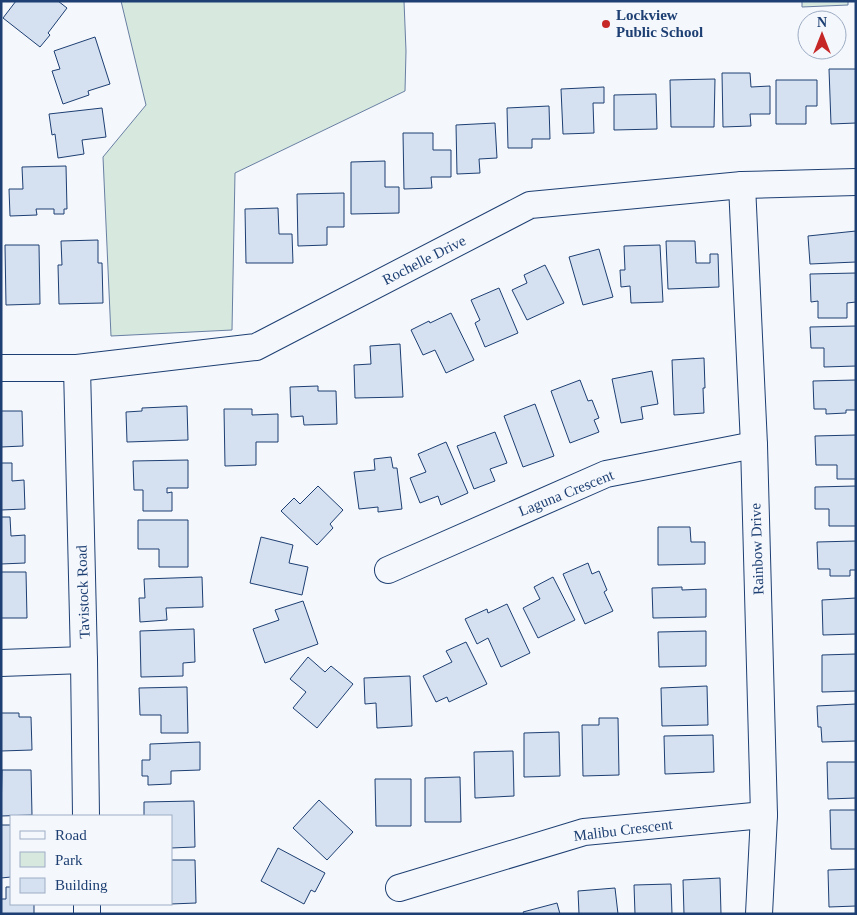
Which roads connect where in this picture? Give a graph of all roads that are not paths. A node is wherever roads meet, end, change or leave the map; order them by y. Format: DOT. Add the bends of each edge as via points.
graph roads {
  1 [pos="856,182"];
  2 [pos="742,185"];
  3 [pos="1,368"];
  4 [pos="77,368"];
  5 [pos="754,445"];
  6 [pos="388,570"];
  7 [pos="84,660"];
  8 [pos="1,663"];
  9 [pos="86,815"];
  10 [pos="764,815"];
  11 [pos="399,888"];
  12 [pos="759,914"];
  1 -- 2 [label="street, Rochelle Drive"];
  2 -- 4 [label="street, Rochelle Drive" via="530,205 256,347"];
  2 -- 5 [label="street, Rainbow Drive"];
  3 -- 4 [label="street, Rochelle Drive"];
  4 -- 7 [label="street, Tavistock Road"];
  5 -- 6 [label="street, Laguna Crescent" via="606,474"];
  5 -- 10 [label="street, Rainbow Drive"];
  7 -- 8 [label="street"];
  7 -- 9 [label="street, Tavistock Road"];
  10 -- 11 [label="street, Malibu Crescent" via="584,832"];
  10 -- 12 [label="street, Rainbow Drive"];
}
